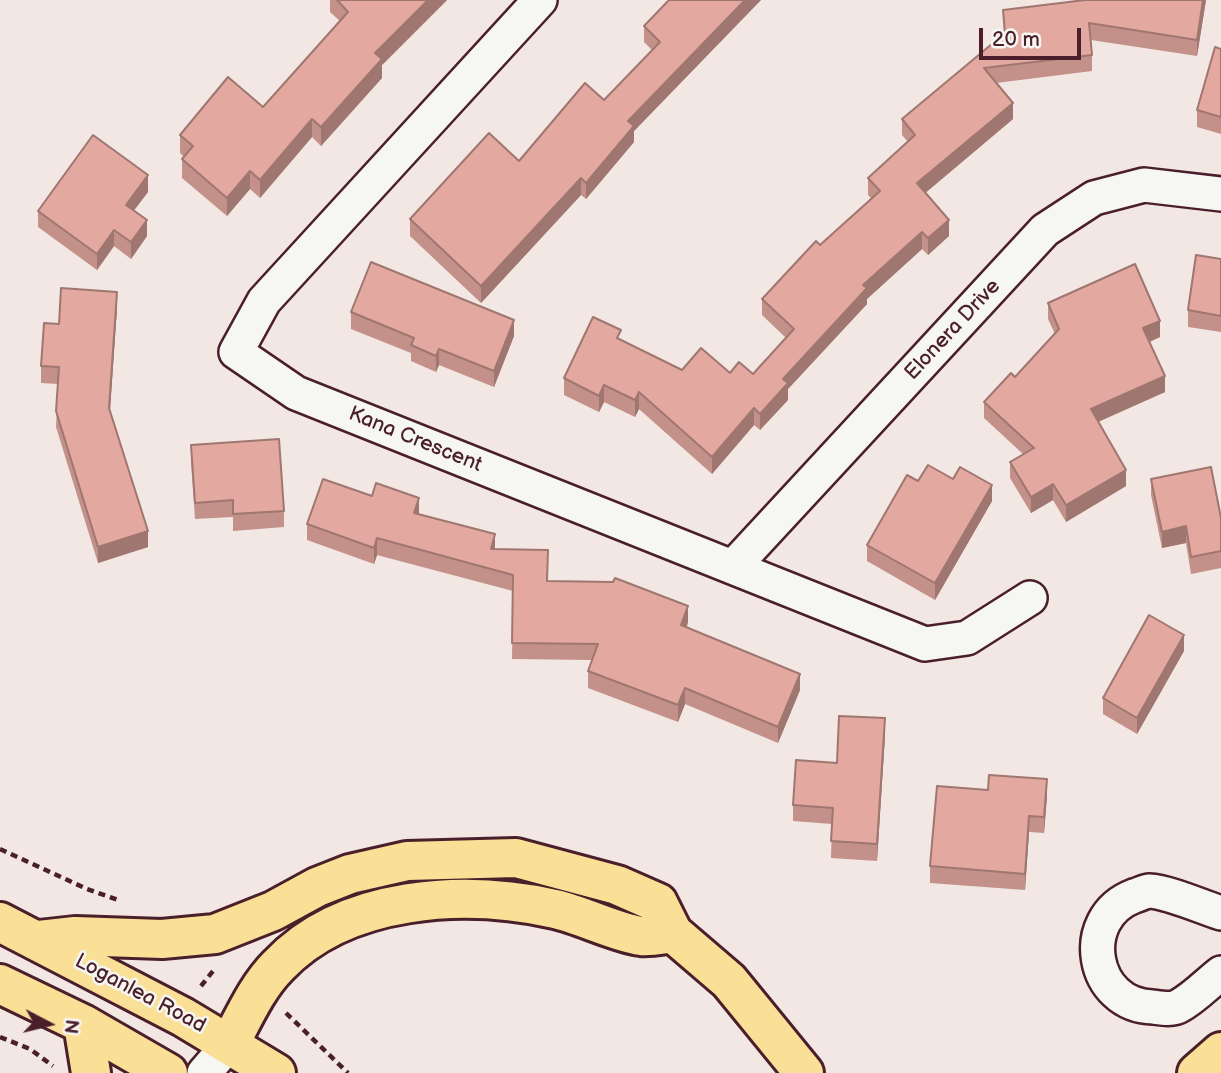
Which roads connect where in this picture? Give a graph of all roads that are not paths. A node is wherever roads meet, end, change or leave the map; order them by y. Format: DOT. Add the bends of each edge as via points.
graph roads {
  1 [pos="540,0"];
  2 [pos="1221,194"];
  3 [pos="733,567"];
  4 [pos="1030,598"];
  5 [pos="1221,913"];
  6 [pos="0,922"];
  7 [pos="673,933"];
  8 [pos="38,940"];
  9 [pos="1221,973"];
  10 [pos="0,985"];
  11 [pos="83,1024"];
  12 [pos="1221,1052"];
  13 [pos="228,1058"];
  14 [pos="91,1073"];
  15 [pos="168,1073"];
  16 [pos="204,1073"];
  17 [pos="276,1073"];
  18 [pos="804,1073"];
  19 [pos="1198,1073"];
  1 -- 3 [label="street, Kana Crescent" via="264,301 236,352 296,393"];
  2 -- 3 [label="street, Elonera Drive" via="1144,185 1094,198 1045,230"];
  3 -- 4 [label="street, Kana Crescent" via="925,644 967,638"];
  5 -- 9 [label="street" via="1149,891 1126,899 1107,914 1097,935 1097,958 1107,984 1125,1000 1147,1007 1177,1008"];
  6 -- 8 [label="main road, Loganlea Road"];
  7 -- 8 [label="main road" via="658,903 617,884 516,858 465,857 407,861 350,874 215,934"];
  7 -- 13 [label="main road" via="642,936 592,919 510,901 412,902 369,913 303,943 276,967"];
  7 -- 18 [label="main road" via="729,981"];
  8 -- 13 [label="main road, Loganlea Road"];
  10 -- 11 [label="main road"];
  11 -- 14 [label="main road"];
  11 -- 15 [label="main road"];
  12 -- 19 [label="main road"];
  13 -- 16 [label="street"];
  13 -- 17 [label="main road, Loganlea Road"];
}
